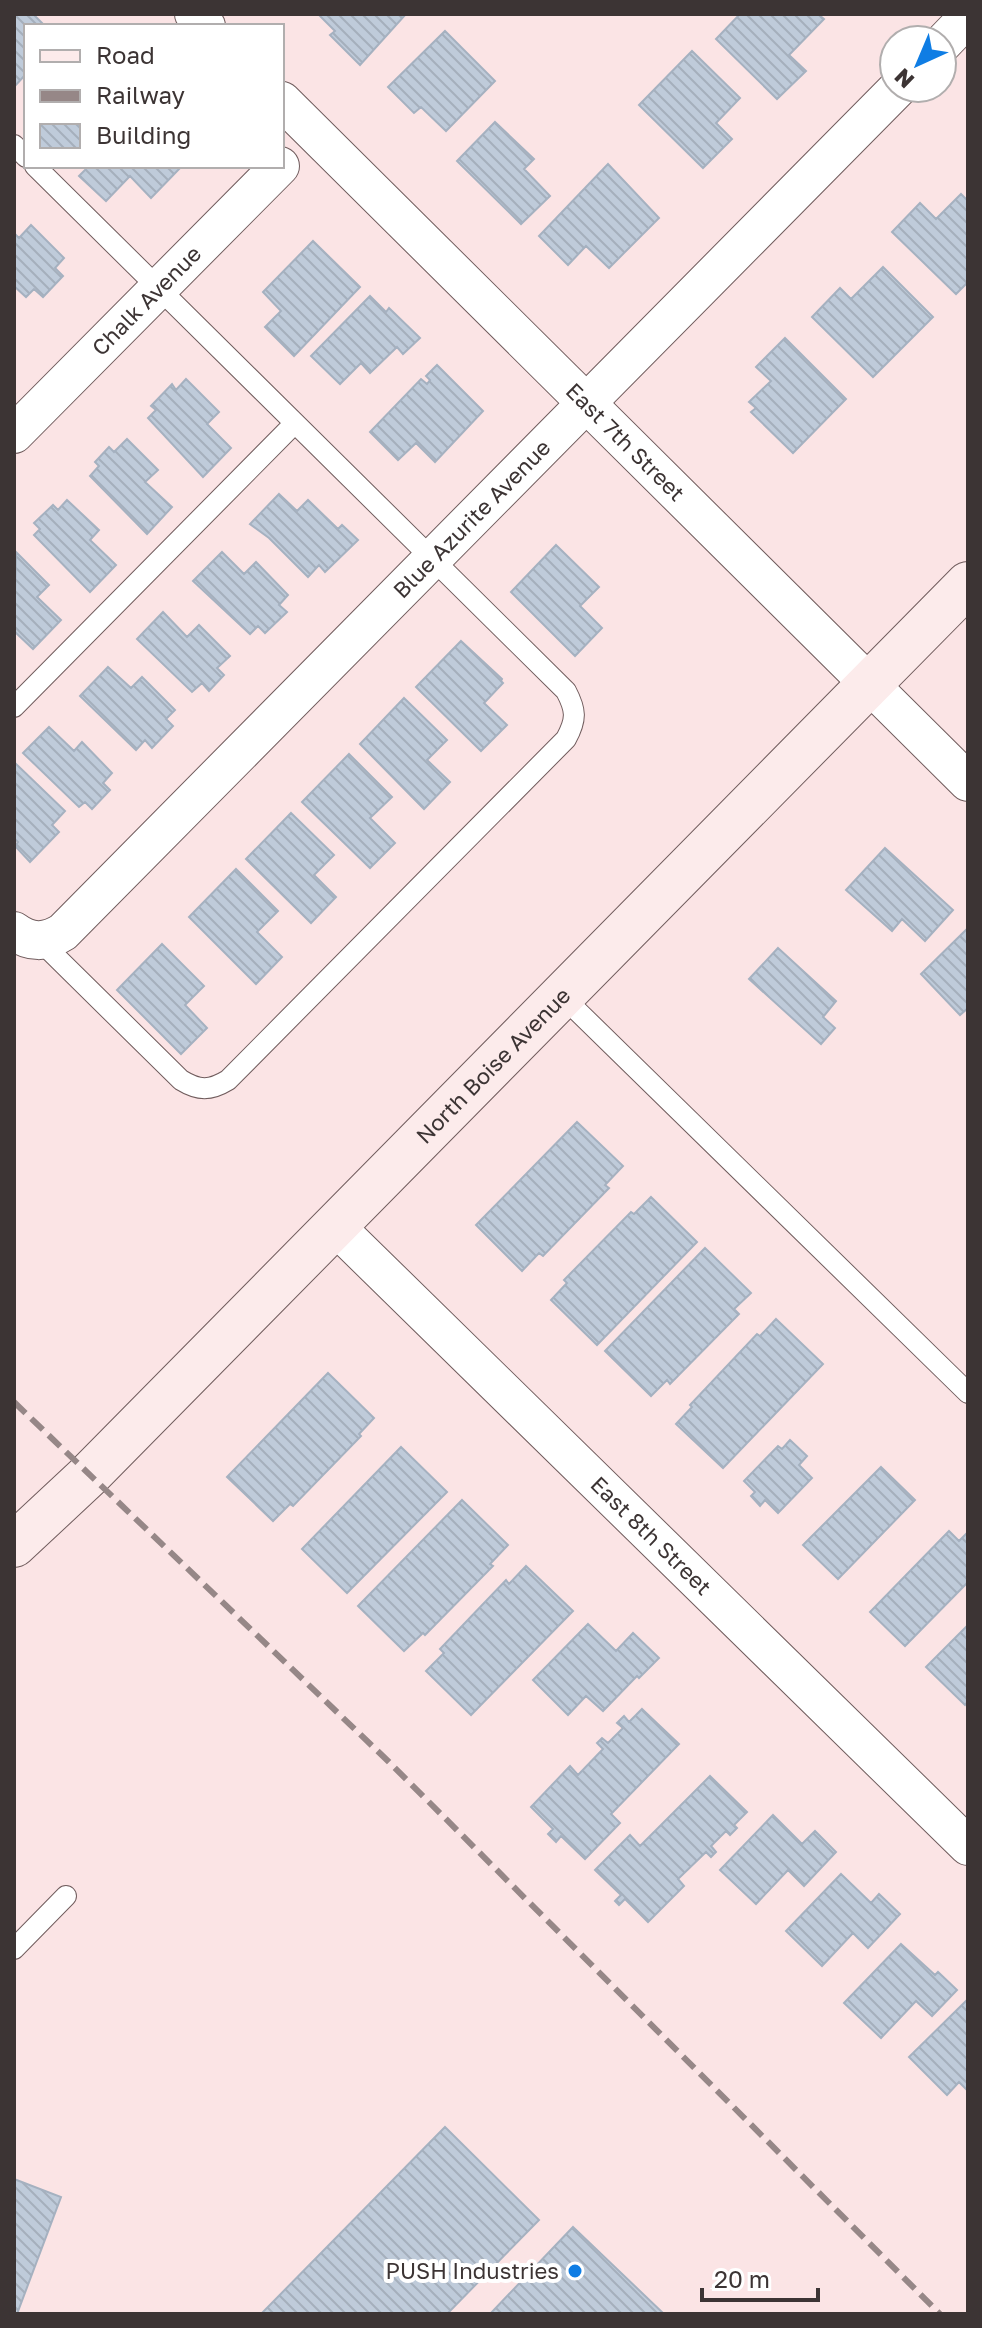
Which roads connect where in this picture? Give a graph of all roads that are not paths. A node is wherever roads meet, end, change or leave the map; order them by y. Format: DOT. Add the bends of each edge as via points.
graph roads {
  1 [pos="284,103"];
  2 [pos="882,104"];
  3 [pos="313,132"];
  4 [pos="284,162"];
  5 [pos="34,168"];
  6 [pos="278,168"];
  7 [pos="159,288"];
  8 [pos="587,402"];
  9 [pos="295,423"];
  10 [pos="14,434"];
  11 [pos="432,559"];
  12 [pos="968,584"];
  13 [pos="870,683"];
  14 [pos="14,707"];
  15 [pos="968,782"];
  16 [pos="27,936"];
  17 [pos="561,995"];
  18 [pos="334,1225"];
  19 [pos="968,1393"];
  20 [pos="14,1545"];
  21 [pos="968,1846"];
  22 [pos="66,1896"];
  23 [pos="14,1949"];
  1 -- 3 [label="street, East 7th Street"];
  2 -- 8 [label="street, Blue Azurite Avenue"];
  3 -- 4 [label="street, Chalk Avenue"];
  3 -- 8 [label="street, East 7th Street"];
  5 -- 7 [label="lane"];
  6 -- 7 [label="street, Chalk Avenue"];
  7 -- 9 [label="lane"];
  7 -- 10 [label="street, Chalk Avenue"];
  8 -- 11 [label="street, Blue Azurite Avenue"];
  8 -- 13 [label="street, East 7th Street"];
  9 -- 11 [label="lane"];
  9 -- 14 [label="lane"];
  11 -- 16 [label="street, Blue Azurite Avenue" via="63,932 53,939"];
  11 -- 16 [label="lane" via="566,691 576,709 575,723 566,739 228,1080 214,1089 196,1089 181,1080"];
  12 -- 13 [label="street, North Boise Avenue"];
  13 -- 15 [label="street, East 7th Street"];
  13 -- 17 [label="street, North Boise Avenue"];
  17 -- 18 [label="street, North Boise Avenue"];
  17 -- 19 [label="lane"];
  18 -- 20 [label="street, North Boise Avenue"];
  18 -- 21 [label="street, East 8th Street"];
  22 -- 23 [label="lane"];
}
